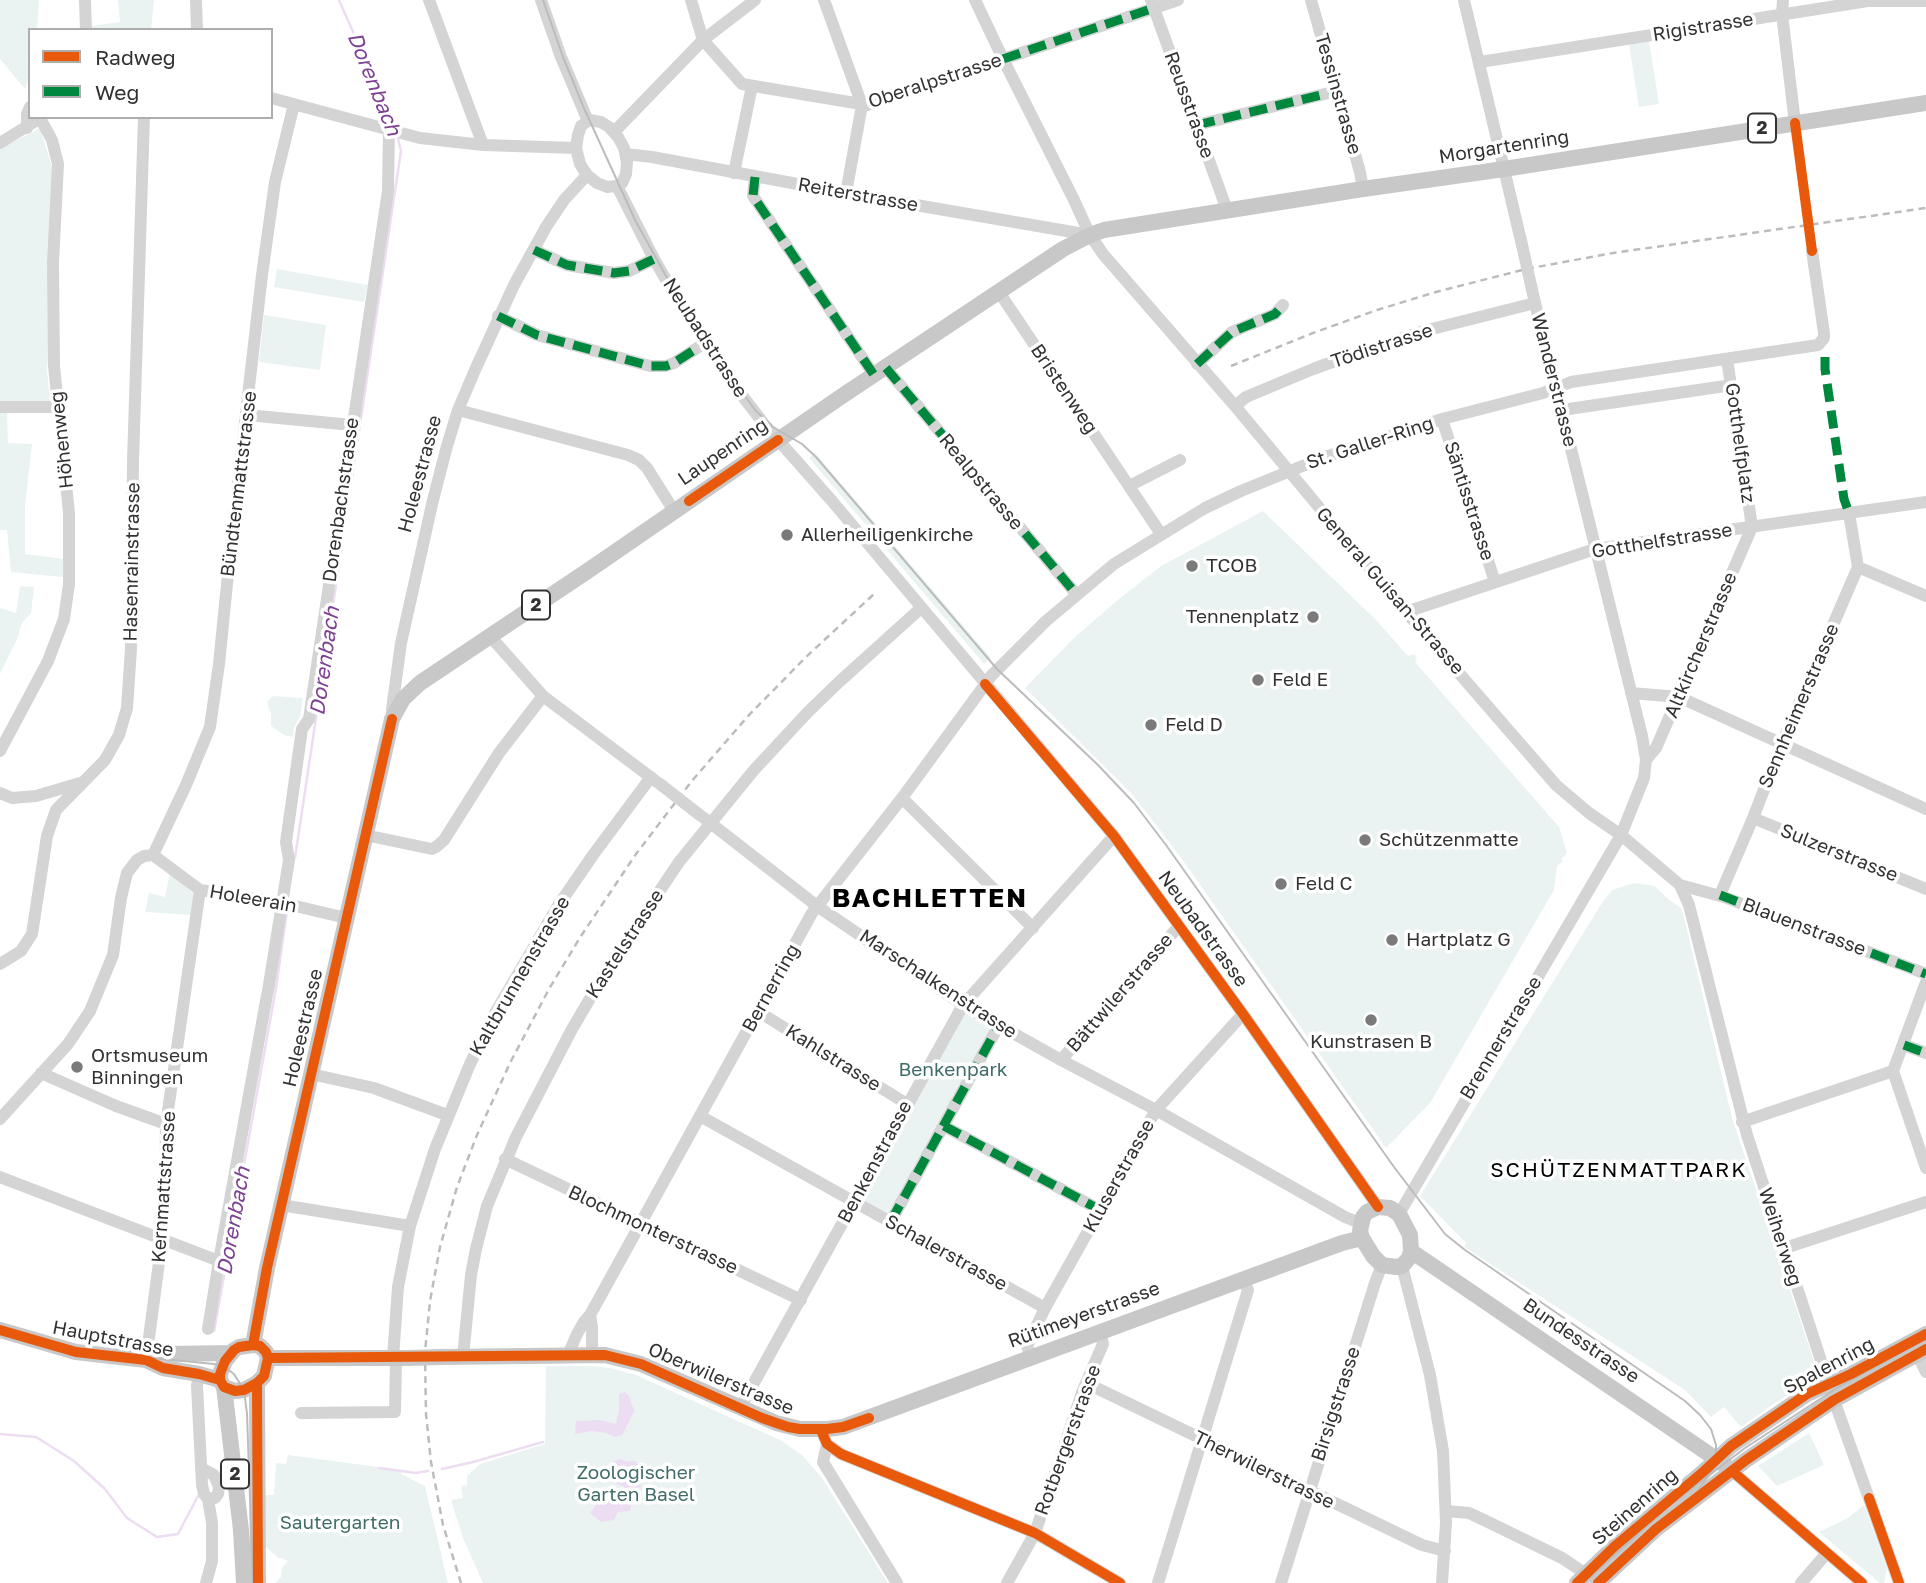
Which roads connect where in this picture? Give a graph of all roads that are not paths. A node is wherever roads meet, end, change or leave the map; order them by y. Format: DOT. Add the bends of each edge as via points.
graph roads {
  1 [pos="86,0"];
  2 [pos="196,0"];
  3 [pos="429,0"];
  4 [pos="541,0"];
  5 [pos="691,0"];
  6 [pos="755,0"];
  7 [pos="824,0"];
  8 [pos="975,0"];
  9 [pos="1178,0"];
  10 [pos="1311,0"];
  11 [pos="1464,0"];
  12 [pos="1783,0"];
  13 [pos="1868,0"];
  14 [pos="1926,1"];
  15 [pos="1152,4"];
  16 [pos="1782,14"];
  17 [pos="86,28"];
  18 [pos="197,28"];
  19 [pos="703,40"];
  20 [pos="1003,59"];
  21 [pos="1480,62"];
  22 [pos="752,86"];
  23 [pos="1337,90"];
  24 [pos="273,99"];
  25 [pos="1926,103"];
  26 [pos="294,104"];
  27 [pos="862,105"];
  28 [pos="28,112"];
  29 [pos="40,119"];
  30 [pos="42,119"];
  31 [pos="144,119"];
  32 [pos="588,121"];
  33 [pos="1795,122"];
  34 [pos="1196,125"];
  35 [pos="27,128"];
  36 [pos="389,130"];
  37 [pos="614,132"];
  38 [pos="0,143"];
  39 [pos="482,145"];
  40 [pos="576,148"];
  41 [pos="626,154"];
  42 [pos="1504,169"];
  43 [pos="734,173"];
  44 [pos="587,175"];
  45 [pos="755,177"];
  46 [pos="617,186"];
  47 [pos="1363,189"];
  48 [pos="846,193"];
  49 [pos="1227,210"];
  50 [pos="1090,235"];
  51 [pos="534,250"];
  52 [pos="1812,251"];
  53 [pos="654,259"];
  54 [pos="999,292"];
  55 [pos="1535,303"];
  56 [pos="1283,305"];
  57 [pos="498,316"];
  58 [pos="705,343"];
  59 [pos="1727,359"];
  60 [pos="1197,364"];
  61 [pos="880,372"];
  62 [pos="1732,385"];
  63 [pos="1556,387"];
  64 [pos="1235,406"];
  65 [pos="0,407"];
  66 [pos="58,407"];
  67 [pos="458,410"];
  68 [pos="1562,410"];
  69 [pos="247,415"];
  70 [pos="1442,419"];
  71 [pos="352,425"];
  72 [pos="778,440"];
  73 [pos="1181,460"];
  74 [pos="1289,471"];
  75 [pos="1129,486"];
  76 [pos="1926,502"];
  77 [pos="674,511"];
  78 [pos="1849,513"];
  79 [pos="1752,527"];
  80 [pos="1161,534"];
  81 [pos="1595,549"];
  82 [pos="1858,567"];
  83 [pos="1495,582"];
  84 [pos="1077,595"];
  85 [pos="1926,596"];
  86 [pos="922,608"];
  87 [pos="1406,612"];
  88 [pos="490,636"];
  89 [pos="985,684"];
  90 [pos="1631,693"];
  91 [pos="543,696"];
  92 [pos="1679,697"];
  93 [pos="392,719"];
  94 [pos="1782,743"];
  95 [pos="0,751"];
  96 [pos="1646,760"];
  97 [pos="656,781"];
  98 [pos="81,783"];
  99 [pos="0,793"];
  100 [pos="902,798"];
  101 [pos="1926,809"];
  102 [pos="1753,818"];
  103 [pos="705,820"];
  104 [pos="365,835"];
  105 [pos="1621,835"];
  106 [pos="1114,836"];
  107 [pos="153,855"];
  108 [pos="1680,886"];
  109 [pos="1926,889"];
  110 [pos="200,890"];
  111 [pos="1720,895"];
  112 [pos="287,904"];
  113 [pos="817,906"];
  114 [pos="346,918"];
  115 [pos="1179,926"];
  116 [pos="1033,928"];
  117 [pos="0,964"];
  118 [pos="1926,974"];
  119 [pos="1926,982"];
  120 [pos="963,1005"];
  121 [pos="759,1012"];
  122 [pos="1243,1014"];
  123 [pos="999,1025"];
  124 [pos="1904,1045"];
  125 [pos="1926,1053"];
  126 [pos="1061,1060"];
  127 [pos="1893,1071"];
  128 [pos="41,1073"];
  129 [pos="311,1074"];
  130 [pos="907,1104"];
  131 [pos="1156,1110"];
  132 [pos="447,1115"];
  133 [pos="700,1116"];
  134 [pos="0,1119"];
  135 [pos="1742,1122"];
  136 [pos="166,1124"];
  137 [pos="944,1126"];
  138 [pos="505,1159"];
  139 [pos="1926,1168"];
  140 [pos="0,1177"];
  141 [pos="854,1202"];
  142 [pos="1926,1202"];
  143 [pos="281,1205"];
  144 [pos="1378,1207"];
  145 [pos="1100,1210"];
  146 [pos="1399,1214"];
  147 [pos="891,1221"];
  148 [pos="640,1224"];
  149 [pos="410,1226"];
  150 [pos="1361,1231"];
  151 [pos="162,1240"];
  152 [pos="1785,1248"];
  153 [pos="1411,1251"];
  154 [pos="219,1261"];
  155 [pos="1382,1265"];
  156 [pos="1402,1266"];
  157 [pos="1243,1279"];
  158 [pos="801,1300"];
  159 [pos="1045,1308"];
  160 [pos="590,1315"];
  161 [pos="208,1329"];
  162 [pos="0,1330"];
  163 [pos="1100,1332"];
  164 [pos="1926,1334"];
  165 [pos="253,1345"];
  166 [pos="1918,1348"];
  167 [pos="231,1353"];
  168 [pos="592,1354"];
  169 [pos="568,1355"];
  170 [pos="463,1357"];
  171 [pos="1031,1357"];
  172 [pos="268,1358"];
  173 [pos="399,1358"];
  174 [pos="146,1360"];
  175 [pos="1926,1372"];
  176 [pos="199,1374"];
  177 [pos="257,1383"];
  178 [pos="1086,1383"];
  179 [pos="222,1384"];
  180 [pos="1832,1393"];
  181 [pos="740,1408"];
  182 [pos="301,1413"];
  183 [pos="824,1437"];
  184 [pos="1201,1439"];
  185 [pos="1725,1466"];
  186 [pos="1308,1491"];
  187 [pos="1446,1511"];
  188 [pos="1035,1533"];
  189 [pos="1445,1551"];
  190 [pos="1827,1553"];
  191 [pos="251,1562"];
  192 [pos="1593,1581"];
  193 [pos="206,1583"];
  194 [pos="244,1583"];
  195 [pos="258,1583"];
  196 [pos="897,1583"];
  197 [pos="1007,1583"];
  198 [pos="1119,1583"];
  199 [pos="1158,1583"];
  200 [pos="1281,1583"];
  201 [pos="1442,1583"];
  202 [pos="1801,1583"];
  203 [pos="1862,1583"];
  204 [pos="1899,1583"];
  1 -- 17 [label="street"];
  2 -- 18 [label="street"];
  3 -- 39 [label="street"];
  4 -- 32 [label="street"];
  5 -- 19 [label="street"];
  6 -- 19 [label="street"];
  7 -- 27 [label="street"];
  8 -- 20 [label="street, General Guisan-Strasse"];
  9 -- 15 [label="street, Oberalpstrasse"];
  10 -- 23 [label="street, Tessinstrasse"];
  11 -- 21 [label="street, Wanderstrasse"];
  12 -- 16 [label="street"];
  13 -- 14 [label="street, Rigistrasse"];
  13 -- 16 [label="street, Rigistrasse"];
  15 -- 20 [label="street, Oberalpstrasse"];
  15 -- 34 [label="street, Reusstrasse"];
  16 -- 21 [label="street, Rigistrasse"];
  16 -- 33 [label="street"];
  19 -- 22 [label="street, Oberalpstrasse" via="742,84"];
  19 -- 37 [label="street"];
  20 -- 27 [label="street, Oberalpstrasse"];
  20 -- 50 [label="street, General Guisan-Strasse"];
  21 -- 42 [label="street, Wanderstrasse"];
  22 -- 27 [label="street, Oberalpstrasse"];
  22 -- 43 [label="street"];
  23 -- 34 [label="street"];
  23 -- 47 [label="street, Tessinstrasse"];
  24 -- 26 [label="street"];
  25 -- 33 [label="main road, Morgartenring / 2"];
  26 -- 36 [label="street"];
  26 -- 69 [label="street, Bündtenmattstrasse" via="275,182"];
  27 -- 48 [label="street"];
  28 -- 35 [label="street"];
  29 -- 35 [label="street"];
  30 -- 66 [label="street, Höhenweg" via="58,164 53,263"];
  31 -- 98 [label="street, Hasenrainstrasse" via="127,708 105,760"];
  32 -- 37 [label="street" via="601,122"];
  32 -- 40 [label="street" via="579,130"];
  33 -- 42 [label="main road, Morgartenring / 2"];
  34 -- 49 [label="street, Reusstrasse"];
  35 -- 38 [label="street"];
  36 -- 39 [label="street"];
  36 -- 71 [label="street, Dorenbachstrasse" via="387,191"];
  37 -- 41 [label="street"];
  39 -- 40 [label="street"];
  40 -- 44 [label="street"];
  41 -- 43 [label="street, Reiterstrasse"];
  41 -- 46 [label="street" via="626,174"];
  42 -- 47 [label="main road, Morgartenring / 2"];
  42 -- 55 [label="street, Wanderstrasse, bridge"];
  43 -- 45 [label="street, Reiterstrasse"];
  44 -- 46 [label="street" via="603,186"];
  44 -- 51 [label="street, Holeestrasse" via="564,200"];
  45 -- 48 [label="street, Reiterstrasse"];
  45 -- 61 [label="street, Realpstrasse" via="753,196"];
  46 -- 53 [label="street, Neubadstrasse"];
  47 -- 49 [label="main road, Morgartenring / 2"];
  48 -- 50 [label="street, Reiterstrasse"];
  49 -- 50 [label="main road, Morgartenring / 2"];
  50 -- 54 [label="main road, Laupenring / 2"];
  50 -- 60 [label="street, General Guisan-Strasse"];
  51 -- 53 [label="street" via="567,265 614,273"];
  51 -- 57 [label="street, Holeestrasse"];
  52 -- 59 [label="street, St. Galler-Ring" via="1824,338 1818,345"];
  53 -- 58 [label="street, Neubadstrasse"];
  54 -- 61 [label="main road, Laupenring / 2"];
  54 -- 75 [label="street, Bristenweg"];
  55 -- 63 [label="street, Wanderstrasse"];
  55 -- 64 [label="street, Tödistrasse" via="1366,350 1246,397"];
  56 -- 60 [label="street" via="1275,314 1232,332"];
  57 -- 58 [label="street" via="537,335 650,366 674,363"];
  57 -- 67 [label="street, Holeestrasse"];
  58 -- 72 [label="street, Neubadstrasse"];
  59 -- 62 [label="street, Gotthelfplatz"];
  59 -- 63 [label="street, St. Galler-Ring"];
  60 -- 64 [label="street, General Guisan-Strasse"];
  61 -- 72 [label="main road, Laupenring / 2"];
  61 -- 84 [label="street, Realpstrasse"];
  62 -- 68 [label="street"];
  62 -- 79 [label="street, Gotthelfplatz"];
  63 -- 68 [label="street, Wanderstrasse"];
  63 -- 70 [label="street, St. Galler-Ring"];
  64 -- 74 [label="street, General Guisan-Strasse"];
  65 -- 66 [label="street"];
  66 -- 95 [label="street, Höhenweg" via="69,513 68,601 48,661"];
  67 -- 77 [label="street" via="639,460"];
  67 -- 93 [label="street, Holeestrasse" via="409,607"];
  68 -- 81 [label="street, Wanderstrasse"];
  69 -- 71 [label="street"];
  69 -- 107 [label="street, Bündtenmattstrasse" via="210,727"];
  70 -- 74 [label="street, St. Galler-Ring"];
  70 -- 83 [label="street, Säntisstrasse"];
  71 -- 112 [label="street, Dorenbachstrasse" via="286,842"];
  72 -- 77 [label="main road, Laupenring / 2"];
  72 -- 86 [label="street, Neubadstrasse"];
  73 -- 75 [label="street"];
  74 -- 80 [label="street, St. Galler-Ring" via="1205,508"];
  74 -- 87 [label="street, General Guisan-Strasse"];
  75 -- 80 [label="street, Bristenweg"];
  76 -- 78 [label="street, Gotthelfstrasse"];
  77 -- 88 [label="main road, Laupenring / 2"];
  78 -- 79 [label="street, Gotthelfstrasse"];
  78 -- 82 [label="street"];
  79 -- 81 [label="street, Gotthelfstrasse"];
  79 -- 92 [label="street, Altkircherstrasse"];
  80 -- 84 [label="street, St. Galler-Ring"];
  81 -- 83 [label="street, Gotthelfstrasse"];
  81 -- 90 [label="street, Wanderstrasse"];
  82 -- 85 [label="street"];
  82 -- 94 [label="street, Sennheimerstrasse"];
  83 -- 87 [label="street, Gotthelfstrasse"];
  84 -- 89 [label="street, St. Galler-Ring"];
  86 -- 89 [label="street, Neubadstrasse"];
  86 -- 103 [label="street, Kastelstrasse" via="808,712"];
  87 -- 105 [label="street, General Guisan-Strasse" via="1556,785"];
  88 -- 91 [label="street, Marschalkenstrasse"];
  88 -- 93 [label="main road, Laupenring / 2" via="419,683"];
  89 -- 100 [label="street, Bernerring"];
  89 -- 106 [label="street, Neubadstrasse"];
  90 -- 92 [label="street"];
  90 -- 96 [label="street, Wanderstrasse"];
  91 -- 97 [label="street, Marschalkenstrasse"];
  91 -- 104 [label="street" via="436,847"];
  92 -- 94 [label="street"];
  92 -- 96 [label="street, Altkircherstrasse"];
  93 -- 104 [label="main road, Holeestrasse / 2"];
  94 -- 101 [label="street"];
  94 -- 102 [label="street, Sennheimerstrasse"];
  96 -- 105 [label="street, Brennerstrasse" via="1644,778"];
  97 -- 103 [label="street, Marschalkenstrasse, bridge"];
  97 -- 132 [label="street, Kaltbrunnenstrasse" via="593,855 530,951"];
  98 -- 99 [label="street" via="36,796"];
  98 -- 117 [label="street, Hasenrainstrasse" via="57,810 47,836 32,934 21,951"];
  100 -- 113 [label="street, Bernerring"];
  100 -- 116 [label="street"];
  102 -- 109 [label="street, Sulzerstrasse"];
  102 -- 111 [label="street, Sennheimerstrasse"];
  103 -- 113 [label="street, Marschalkenstrasse"];
  103 -- 138 [label="street, Kastelstrasse" via="606,971"];
  104 -- 114 [label="main road, Holeestrasse / 2"];
  105 -- 108 [label="street, General Guisan-Strasse"];
  105 -- 146 [label="street, Brennerstrasse"];
  106 -- 115 [label="street, Neubadstrasse"];
  106 -- 116 [label="street, Benkenstrasse"];
  107 -- 110 [label="street, Holeerain"];
  107 -- 128 [label="street" via="137,860 127,873 113,955 90,1011"];
  108 -- 111 [label="street, Blauenstrasse"];
  108 -- 135 [label="street, Weiherweg" via="1689,905"];
  110 -- 112 [label="street, Holeerain"];
  110 -- 136 [label="street, Kernmattstrasse"];
  111 -- 118 [label="street, Blauenstrasse"];
  112 -- 114 [label="street, Holeerain"];
  112 -- 154 [label="street, Dorenbachstrasse"];
  113 -- 120 [label="street, Marschalkenstrasse"];
  113 -- 121 [label="street, Bernerring"];
  114 -- 129 [label="main road, Holeestrasse / 2"];
  115 -- 122 [label="street, Neubadstrasse"];
  115 -- 126 [label="street, Bättwilerstrasse"];
  116 -- 120 [label="street, Benkenstrasse"];
  119 -- 124 [label="street"];
  120 -- 123 [label="street, Marschalkenstrasse"];
  120 -- 130 [label="street, Benkenstrasse"];
  121 -- 130 [label="street, Kahlstrasse"];
  121 -- 133 [label="street, Bernerring"];
  122 -- 131 [label="street, Kluserstrasse"];
  122 -- 144 [label="street, Neubadstrasse"];
  123 -- 126 [label="street, Marschalkenstrasse"];
  123 -- 137 [label="street"];
  124 -- 125 [label="street"];
  124 -- 127 [label="street"];
  126 -- 131 [label="street, Marschalkenstrasse"];
  127 -- 135 [label="street"];
  127 -- 139 [label="street"];
  128 -- 134 [label="street"];
  128 -- 136 [label="street"];
  129 -- 132 [label="street" via="374,1088"];
  129 -- 143 [label="main road, Holeestrasse / 2"];
  130 -- 141 [label="street, Benkenstrasse"];
  131 -- 145 [label="street, Kluserstrasse"];
  131 -- 150 [label="street, Marschalkenstrasse" via="1345,1217"];
  132 -- 149 [label="street, Kaltbrunnenstrasse"];
  133 -- 141 [label="street, Schalerstrasse"];
  133 -- 148 [label="street, Bernerring"];
  135 -- 152 [label="street, Weiherweg"];
  136 -- 151 [label="street, Kernmattstrasse"];
  137 -- 145 [label="street"];
  137 -- 147 [label="street"];
  138 -- 148 [label="street, Blochmonterstrasse"];
  138 -- 170 [label="street, Kastelstrasse" via="476,1249"];
  140 -- 151 [label="street"];
  141 -- 147 [label="street, Schalerstrasse"];
  141 -- 158 [label="street, Benkenstrasse"];
  142 -- 152 [label="street"];
  143 -- 149 [label="street"];
  143 -- 165 [label="main road, Holeestrasse / 2"];
  144 -- 146 [label="main road"];
  144 -- 150 [label="main road" via="1367,1212"];
  145 -- 159 [label="street, Kluserstrasse"];
  146 -- 153 [label="main road" via="1410,1235"];
  147 -- 159 [label="street, Schalerstrasse"];
  148 -- 158 [label="street, Blochmonterstrasse"];
  148 -- 160 [label="street, Bernerring"];
  149 -- 173 [label="street, Kaltbrunnenstrasse" via="398,1287"];
  150 -- 155 [label="main road"];
  150 -- 157 [label="main road, Rütimeyerstrasse" via="1342,1243"];
  151 -- 154 [label="street"];
  151 -- 174 [label="street, Kernmattstrasse"];
  152 -- 180 [label="street, Weiherweg"];
  153 -- 156 [label="main road"];
  153 -- 185 [label="main road, Bundesstrasse"];
  154 -- 161 [label="street, Dorenbachstrasse"];
  155 -- 156 [label="main road"];
  155 -- 186 [label="street, Birsigstrasse"];
  156 -- 187 [label="street" via="1430,1375 1443,1451"];
  157 -- 163 [label="main road, Rütimeyerstrasse"];
  157 -- 184 [label="street" via="1248,1290"];
  158 -- 181 [label="street, Benkenstrasse"];
  159 -- 171 [label="street, Kluserstrasse" via="1027,1346"];
  160 -- 168 [label="street"];
  160 -- 169 [label="street, Bernerring"];
  162 -- 174 [label="main road, Hauptstrasse" via="76,1352"];
  163 -- 171 [label="main road, Rütimeyerstrasse"];
  163 -- 178 [label="street, Rotbergerstrasse" via="1103,1344"];
  164 -- 166 [label="main road, Spalenring"];
  165 -- 167 [label="main road"];
  165 -- 172 [label="main road" via="260,1346"];
  166 -- 175 [label="street"];
  166 -- 180 [label="main road, Spalenring"];
  167 -- 174 [label="main road, Hauptstrasse" via="164,1354"];
  167 -- 179 [label="main road" via="223,1366"];
  168 -- 169 [label="main road, Oberwilerstrasse"];
  168 -- 181 [label="main road, Oberwilerstrasse" via="641,1364"];
  169 -- 170 [label="main road, Oberwilerstrasse"];
  170 -- 173 [label="main road, Oberwilerstrasse, bridge"];
  171 -- 183 [label="main road, Rütimeyerstrasse"];
  172 -- 173 [label="main road, Oberwilerstrasse"];
  172 -- 177 [label="main road"];
  173 -- 182 [label="street, Kaltbrunnenstrasse" via="395,1412"];
  174 -- 176 [label="main road, Hauptstrasse"];
  176 -- 179 [label="main road, Hauptstrasse"];
  176 -- 193 [label="street" via="201,1468 212,1523 212,1561"];
  177 -- 179 [label="main road" via="237,1391"];
  177 -- 191 [label="main road, 2"];
  178 -- 184 [label="street, Therwilerstrasse"];
  178 -- 188 [label="street, Rotbergerstrasse"];
  179 -- 191 [label="main road, 2"];
  180 -- 185 [label="main road, Spalenring" via="1807,1394 1731,1446"];
  180 -- 204 [label="street, Weiherweg"];
  181 -- 183 [label="main road, Oberwilerstrasse"];
  183 -- 188 [label="street, Oberwilerstrasse" via="841,1454"];
  183 -- 196 [label="street" via="823,1462"];
  184 -- 186 [label="street, Therwilerstrasse"];
  184 -- 199 [label="street"];
  185 -- 190 [label="street"];
  185 -- 192 [label="main road, Steinenring" via="1615,1546"];
  186 -- 189 [label="street, Therwilerstrasse" via="1422,1545"];
  186 -- 200 [label="street, Birsigstrasse"];
  187 -- 189 [label="street"];
  187 -- 192 [label="street" via="1484,1520 1562,1558"];
  188 -- 197 [label="street, Rotbergerstrasse"];
  188 -- 198 [label="street, Oberwilerstrasse"];
  189 -- 201 [label="street"];
  190 -- 202 [label="street"];
  190 -- 203 [label="street"];
  191 -- 194 [label="main road, 2"];
  191 -- 195 [label="main road, 2"];
}
